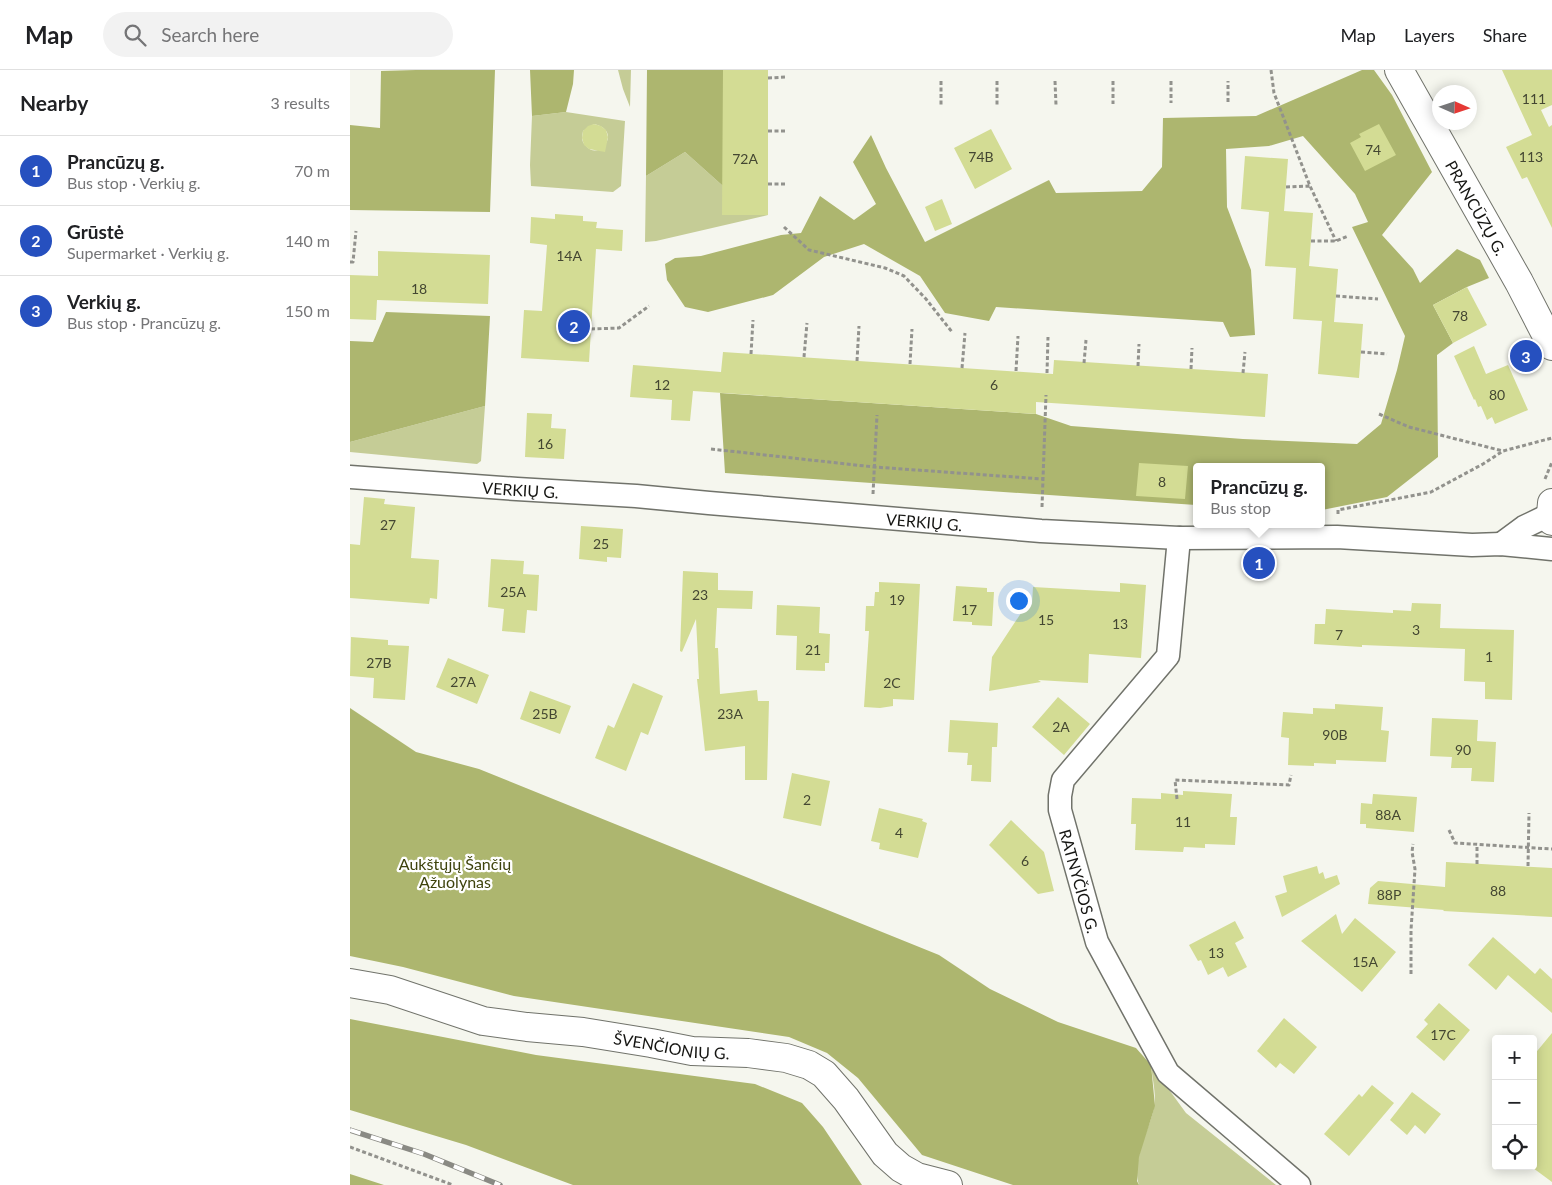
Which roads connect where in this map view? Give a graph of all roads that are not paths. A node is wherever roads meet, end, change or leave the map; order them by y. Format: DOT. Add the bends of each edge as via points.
graph roads {
  1 [pos="1399,70"];
  2 [pos="1552,346"];
  3 [pos="350,477"];
  4 [pos="1552,513"];
  5 [pos="1179,538"];
  6 [pos="1501,544"];
  7 [pos="1552,549"];
  8 [pos="350,983"];
  9 [pos="948,1185"];
  10 [pos="1299,1185"];
  1 -- 2 [label="street, PRANCŪZŲ G."];
  3 -- 5 [label="street, VERKIŲ G." via="636,496 1041,531"];
  4 -- 6 [label="street" via="1524,527"];
  5 -- 6 [label="street, VERKIŲ G." via="1337,537"];
  5 -- 10 [label="street, RATNYČIOS G." via="1168,656 1063,780 1060,810 1097,942 1168,1073"];
  6 -- 7 [label="street, VERKIŲ G."];
  8 -- 9 [label="street, ŠVENČIONIŲ G." via="390,990 483,1021 651,1042 692,1052 776,1056 809,1065 824,1074 885,1154 901,1168 917,1177"];
}
